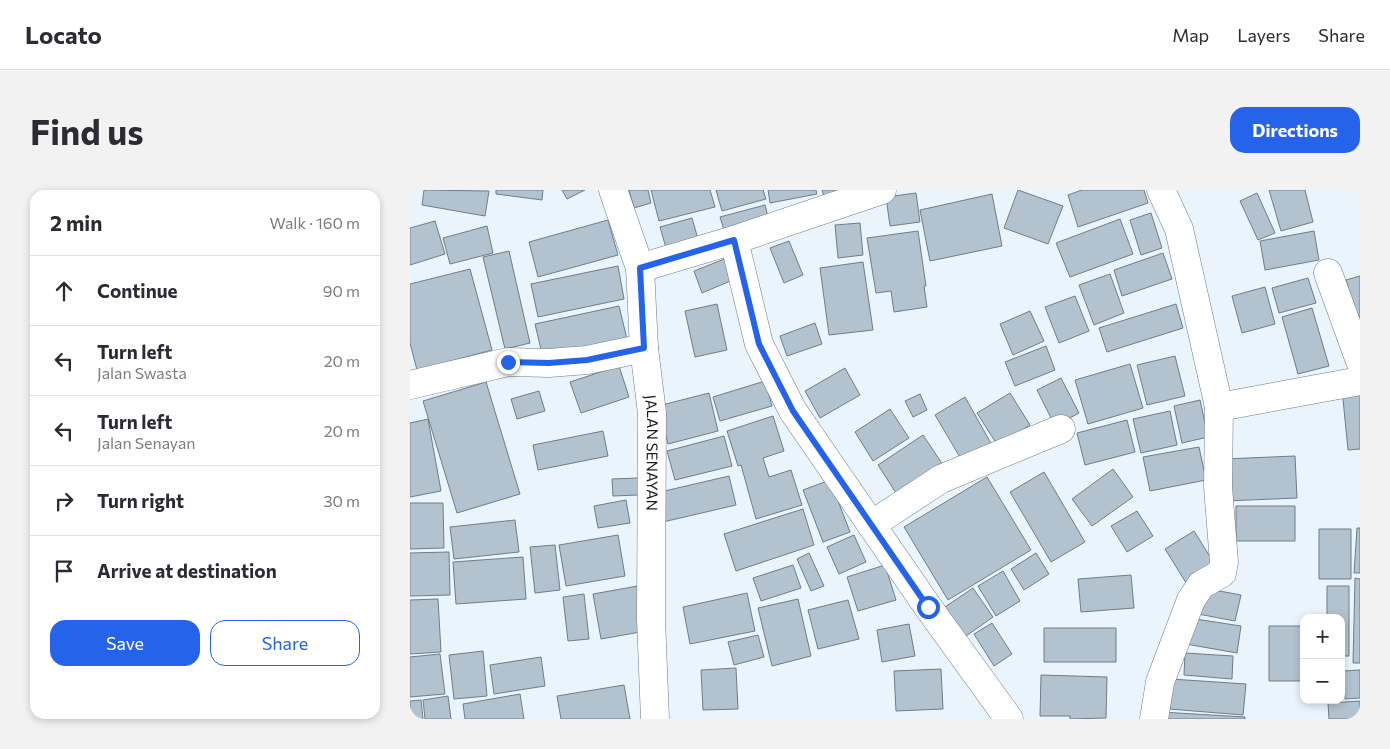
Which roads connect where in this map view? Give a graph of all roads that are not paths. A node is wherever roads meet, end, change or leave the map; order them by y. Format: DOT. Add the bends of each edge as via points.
graph roads {
  1 [pos="613,190"];
  2 [pos="882,190"];
  3 [pos="1161,190"];
  4 [pos="734,240"];
  5 [pos="640,268"];
  6 [pos="1328,273"];
  7 [pos="644,348"];
  8 [pos="1360,361"];
  9 [pos="412,379"];
  10 [pos="1360,381"];
  11 [pos="1219,408"];
  12 [pos="1061,429"];
  13 [pos="871,525"];
  14 [pos="655,719"];
  15 [pos="1008,719"];
  16 [pos="1154,719"];
  1 -- 5 [label="street, JALAN SENAYAN"];
  2 -- 4 [label="street"];
  3 -- 11 [label="street" via="1178,229"];
  4 -- 5 [label="street"];
  4 -- 13 [label="street" via="759,344 793,411"];
  5 -- 7 [label="street, JALAN SENAYAN"];
  6 -- 8 [label="street"];
  7 -- 9 [label="street" via="587,360 508,362"];
  7 -- 14 [label="street, JALAN SENAYAN" via="652,413 651,619"];
  10 -- 11 [label="street"];
  11 -- 16 [label="street" via="1222,573 1201,585 1191,600 1160,682"];
  12 -- 13 [label="street" via="940,479"];
  13 -- 15 [label="street"];
}
